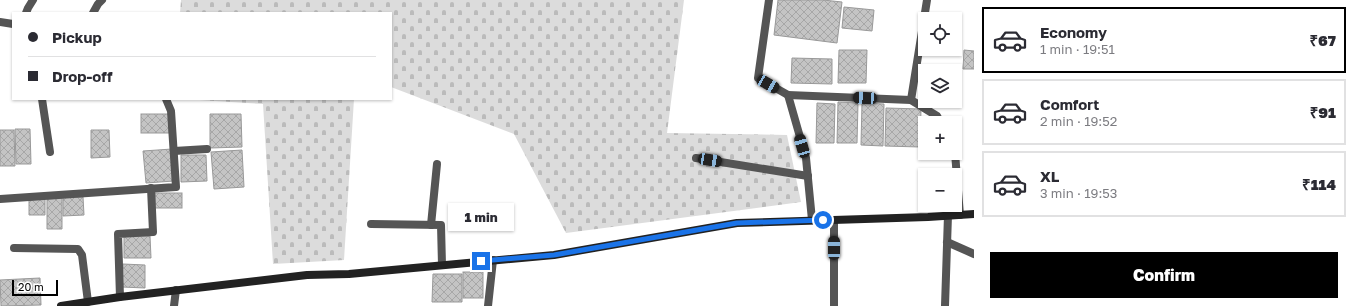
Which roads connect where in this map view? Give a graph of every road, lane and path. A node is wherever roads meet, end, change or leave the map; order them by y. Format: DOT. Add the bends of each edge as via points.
graph roads {
  1 [pos="33,0"];
  2 [pos="102,0"];
  3 [pos="769,0"];
  4 [pos="927,0"];
  5 [pos="26,12"];
  6 [pos="94,12"];
  7 [pos="0,22"];
  8 [pos="12,24"];
  9 [pos="788,95"];
  10 [pos="42,100"];
  11 [pos="166,100"];
  12 [pos="911,100"];
  13 [pos="937,116"];
  14 [pos="207,149"];
  15 [pos="174,151"];
  16 [pos="50,152"];
  17 [pos="696,158"];
  18 [pos="956,160"];
  19 [pos="437,164"];
  20 [pos="808,176"];
  21 [pos="151,188"];
  22 [pos="0,198"];
  23 [pos="974,214"];
  24 [pos="948,215"];
  25 [pos="960,215"];
  26 [pos="812,220"];
  27 [pos="834,220"];
  28 [pos="371,224"];
  29 [pos="431,225"];
  30 [pos="947,242"];
  31 [pos="14,248"];
  32 [pos="974,254"];
  33 [pos="493,260"];
  34 [pos="442,264"];
  35 [pos="176,290"];
  36 [pos="120,296"];
  37 [pos="88,302"];
  38 [pos="61,306"];
  39 [pos="174,306"];
  40 [pos="488,306"];
  41 [pos="834,306"];
  42 [pos="944,306"];
  1 -- 5 [label="street"];
  2 -- 6 [label="street"];
  3 -- 9 [label="street" via="758,78"];
  4 -- 12 [label="street"];
  7 -- 8 [label="street"];
  9 -- 12 [label="street"];
  9 -- 20 [label="street" via="806,158"];
  10 -- 16 [label="street"];
  11 -- 15 [label="street" via="171,111"];
  12 -- 13 [label="street"];
  14 -- 15 [label="street"];
  15 -- 21 [label="street" via="176,187"];
  17 -- 20 [label="street"];
  18 -- 25 [label="street"];
  19 -- 29 [label="street"];
  20 -- 26 [label="street"];
  21 -- 22 [label="street"];
  21 -- 36 [label="street" via="153,232 118,234"];
  23 -- 25 [label="street"];
  24 -- 25 [label="street"];
  24 -- 27 [label="street"];
  24 -- 30 [label="street"];
  26 -- 27 [label="street"];
  26 -- 33 [label="street" via="737,223 554,255"];
  27 -- 41 [label="street"];
  28 -- 29 [label="street"];
  29 -- 34 [label="street" via="441,225"];
  30 -- 32 [label="street"];
  30 -- 42 [label="street"];
  31 -- 37 [label="street" via="78,249 82,255"];
  33 -- 34 [label="street"];
  33 -- 40 [label="street"];
  34 -- 35 [label="street" via="349,274 308,275"];
  35 -- 36 [label="street"];
  35 -- 39 [label="street"];
  36 -- 37 [label="street"];
  37 -- 38 [label="street"];
}
